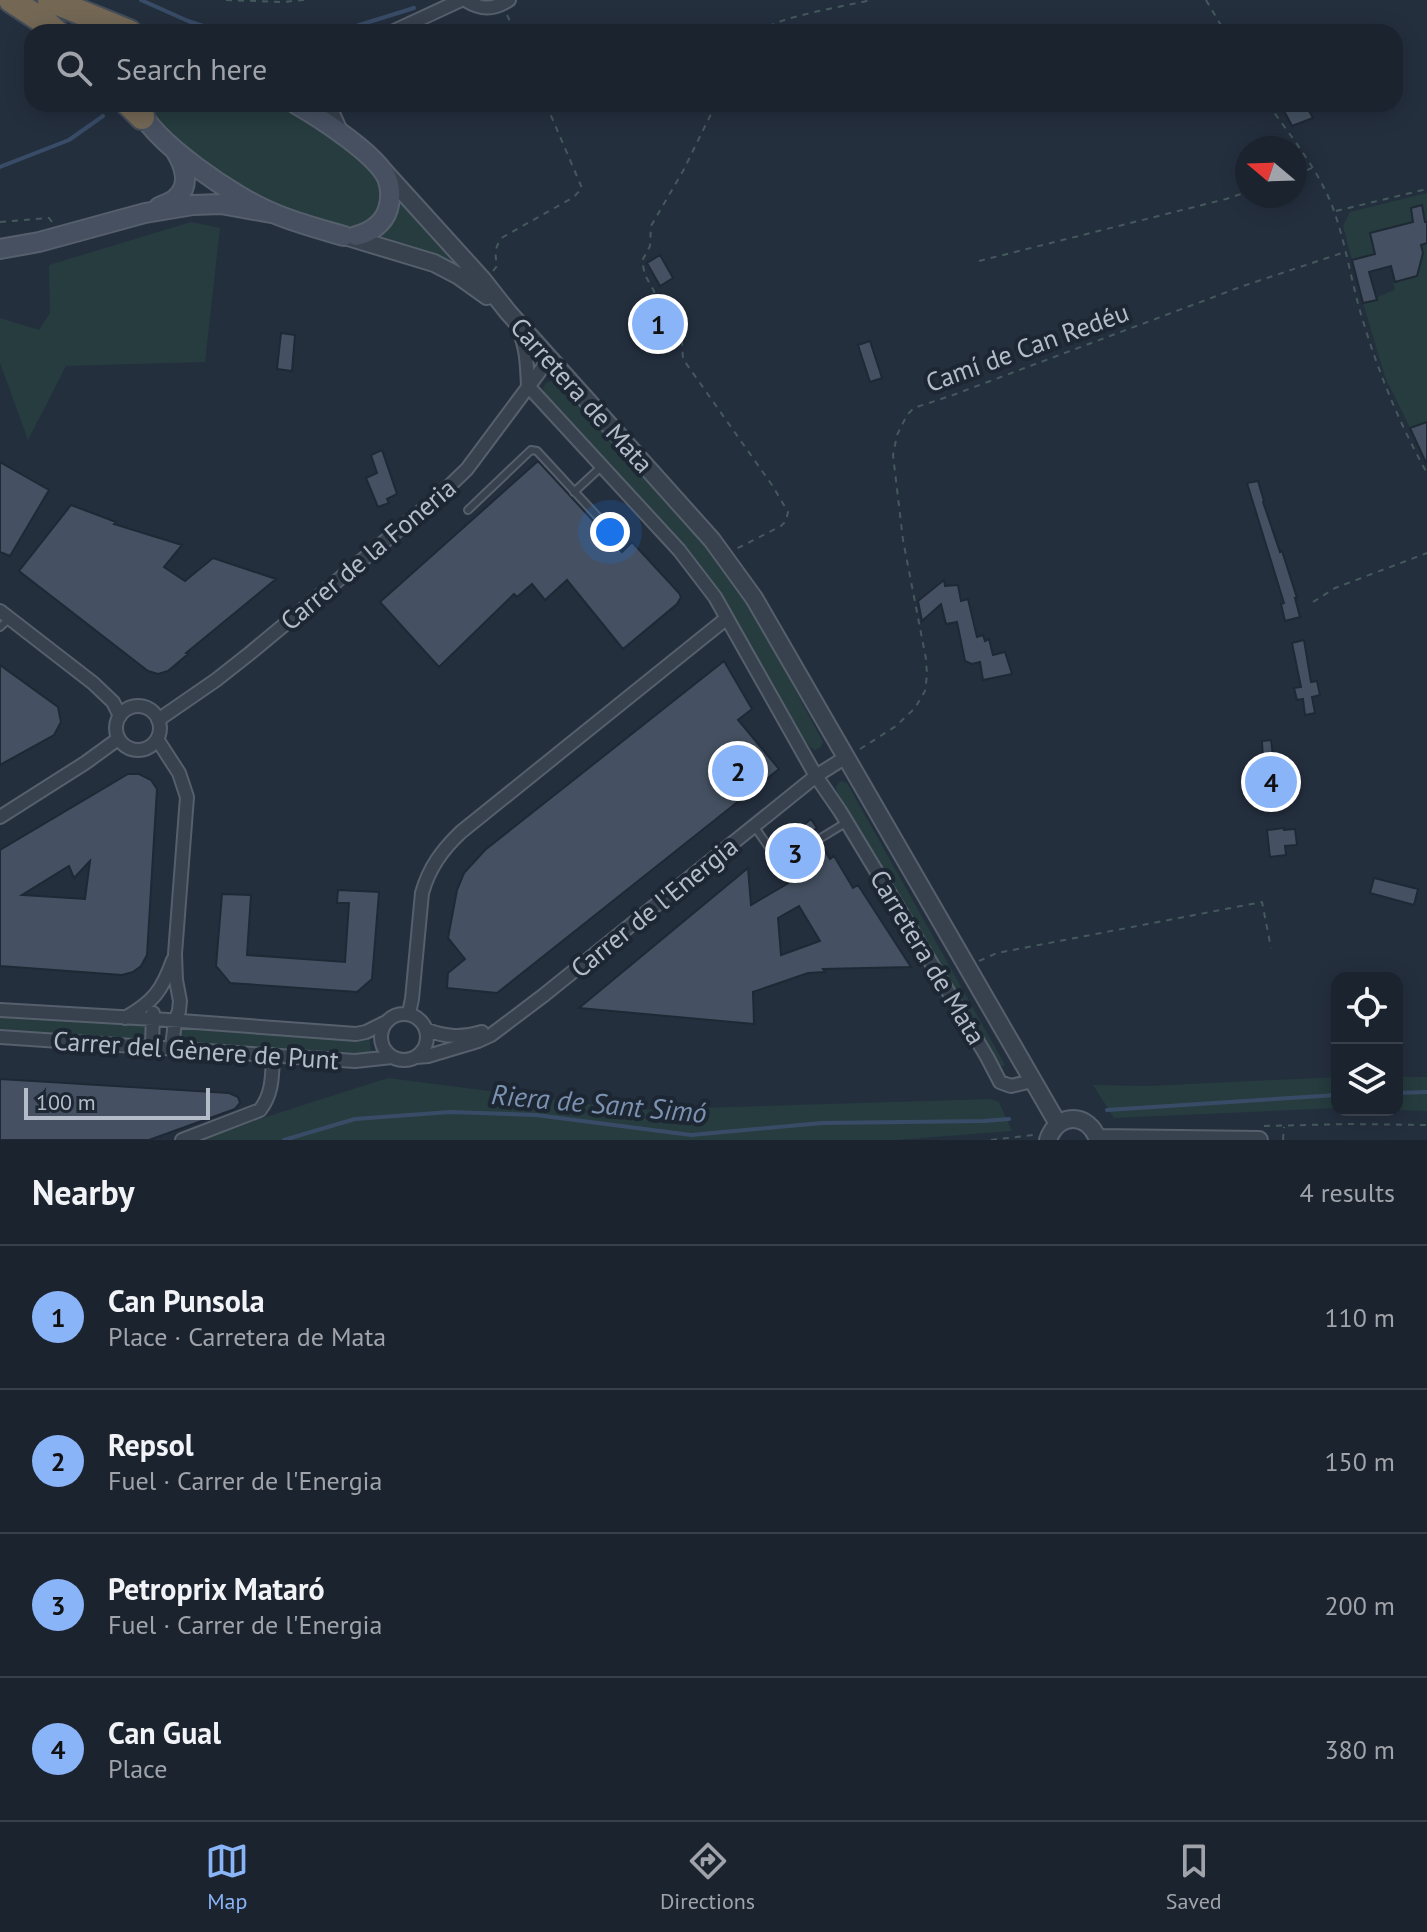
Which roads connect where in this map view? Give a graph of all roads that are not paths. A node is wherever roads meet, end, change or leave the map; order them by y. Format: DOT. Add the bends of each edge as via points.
graph roads {
  1 [pos="11,0"];
  2 [pos="50,0"];
  3 [pos="463,0"];
  4 [pos="506,2"];
  5 [pos="47,24"];
  6 [pos="109,24"];
  7 [pos="410,24"];
  8 [pos="140,112"];
  9 [pos="308,112"];
  10 [pos="332,112"];
  11 [pos="344,136"];
  12 [pos="172,146"];
  13 [pos="381,168"];
  14 [pos="145,213"];
  15 [pos="271,213"];
  16 [pos="350,236"];
  17 [pos="0,249"];
  18 [pos="508,312"];
  19 [pos="549,359"];
  20 [pos="528,386"];
  21 [pos="602,467"];
  22 [pos="574,492"];
  23 [pos="468,510"];
  24 [pos="609,529"];
  25 [pos="727,618"];
  26 [pos="3,619"];
  27 [pos="120,716"];
  28 [pos="158,720"];
  29 [pos="118,739"];
  30 [pos="157,739"];
  31 [pos="846,757"];
  32 [pos="816,776"];
  33 [pos="0,817"];
  34 [pos="847,822"];
  35 [pos="754,826"];
  36 [pos="175,954"];
  37 [pos="153,998"];
  38 [pos="180,1001"];
  39 [pos="0,1010"];
  40 [pos="409,1013"];
  41 [pos="125,1018"];
  42 [pos="154,1019"];
  43 [pos="175,1021"];
  44 [pos="208,1023"];
  45 [pos="384,1023"];
  46 [pos="501,1028"];
  47 [pos="427,1030"];
  48 [pos="0,1037"];
  49 [pos="152,1047"];
  50 [pos="172,1048"];
  51 [pos="273,1055"];
  52 [pos="392,1057"];
  53 [pos="416,1057"];
  54 [pos="1032,1081"];
  55 [pos="1052,1132"];
  56 [pos="1098,1139"];
  57 [pos="182,1140"];
  58 [pos="1259,1140"];
  1 -- 5 [label="highway"];
  2 -- 6 [label="highway"];
  3 -- 4 [label="street" via="486,9"];
  3 -- 7 [label="street"];
  8 -- 12 [label="main road"];
  9 -- 11 [label="main road"];
  10 -- 11 [label="street"];
  11 -- 13 [label="main road"];
  12 -- 14 [label="main road" via="184,169 185,185 172,201"];
  12 -- 15 [label="main road"];
  13 -- 16 [label="main road" via="391,196 387,212 363,235"];
  13 -- 18 [label="street"];
  14 -- 15 [label="main road" via="221,204"];
  14 -- 17 [label="main road"];
  15 -- 16 [label="main road"];
  16 -- 18 [label="street" via="446,269"];
  18 -- 19 [label="street, Carretera de Mata"];
  18 -- 20 [label="street, Carretera de Mata" via="523,338"];
  19 -- 20 [label="street, Carrer de la Foneria"];
  19 -- 31 [label="street, Carretera de Mata" via="725,557"];
  20 -- 21 [label="street, Carretera de Mata"];
  20 -- 28 [label="street, Carrer de la Foneria" via="467,469 437,498 238,663"];
  21 -- 22 [label="lane"];
  21 -- 25 [label="street, Carretera de Mata" via="679,550"];
  22 -- 23 [label="lane" via="531,450"];
  22 -- 24 [label="lane"];
  25 -- 32 [label="street, Carretera de Mata"];
  25 -- 40 [label="street" via="448,844 422,893"];
  26 -- 27 [label="street" via="93,683"];
  27 -- 28 [label="street" via="141,707"];
  27 -- 29 [label="street"];
  28 -- 30 [label="street"];
  29 -- 30 [label="street" via="138,750"];
  29 -- 33 [label="street"];
  30 -- 36 [label="street" via="187,797"];
  31 -- 32 [label="street, Carrer de l'Energia"];
  31 -- 54 [label="street, Carretera de Mata"];
  32 -- 34 [label="street, Carretera de Mata"];
  32 -- 35 [label="street, Carrer de l'Energia"];
  34 -- 35 [label="lane" via="788,858 775,856"];
  34 -- 54 [label="street, Carretera de Mata" via="1000,1082 1011,1086"];
  35 -- 46 [label="street, Carrer de l'Energia"];
  36 -- 37 [label="street"];
  36 -- 38 [label="street"];
  37 -- 41 [label="street"];
  37 -- 42 [label="street"];
  38 -- 43 [label="street"];
  38 -- 44 [label="street"];
  39 -- 41 [label="street, Carrer del Gènere de Punt"];
  40 -- 45 [label="street"];
  40 -- 47 [label="street"];
  41 -- 42 [label="street, Carrer del Gènere de Punt"];
  42 -- 43 [label="street, Carrer del Gènere de Punt"];
  42 -- 49 [label="street"];
  43 -- 44 [label="street, Carrer del Gènere de Punt"];
  43 -- 50 [label="street"];
  44 -- 45 [label="street, Carrer del Gènere de Punt" via="356,1034"];
  45 -- 52 [label="street" via="381,1042"];
  46 -- 47 [label="street, Carrer de l'Energia" via="451,1037"];
  46 -- 53 [label="street, Carrer de l'Energia" via="478,1041"];
  47 -- 53 [label="street" via="424,1049"];
  48 -- 49 [label="street, Carrer del Gènere de Punt"];
  49 -- 50 [label="street, Carrer del Gènere de Punt"];
  50 -- 51 [label="street, Carrer del Gènere de Punt"];
  51 -- 52 [label="street, Carrer del Gènere de Punt" via="355,1061"];
  51 -- 57 [label="street" via="271,1090 260,1110"];
  52 -- 53 [label="street"];
  54 -- 55 [label="street, Carretera de Mata"];
  55 -- 56 [label="street" via="1073,1119 1093,1128"];
  56 -- 58 [label="street"];
}
